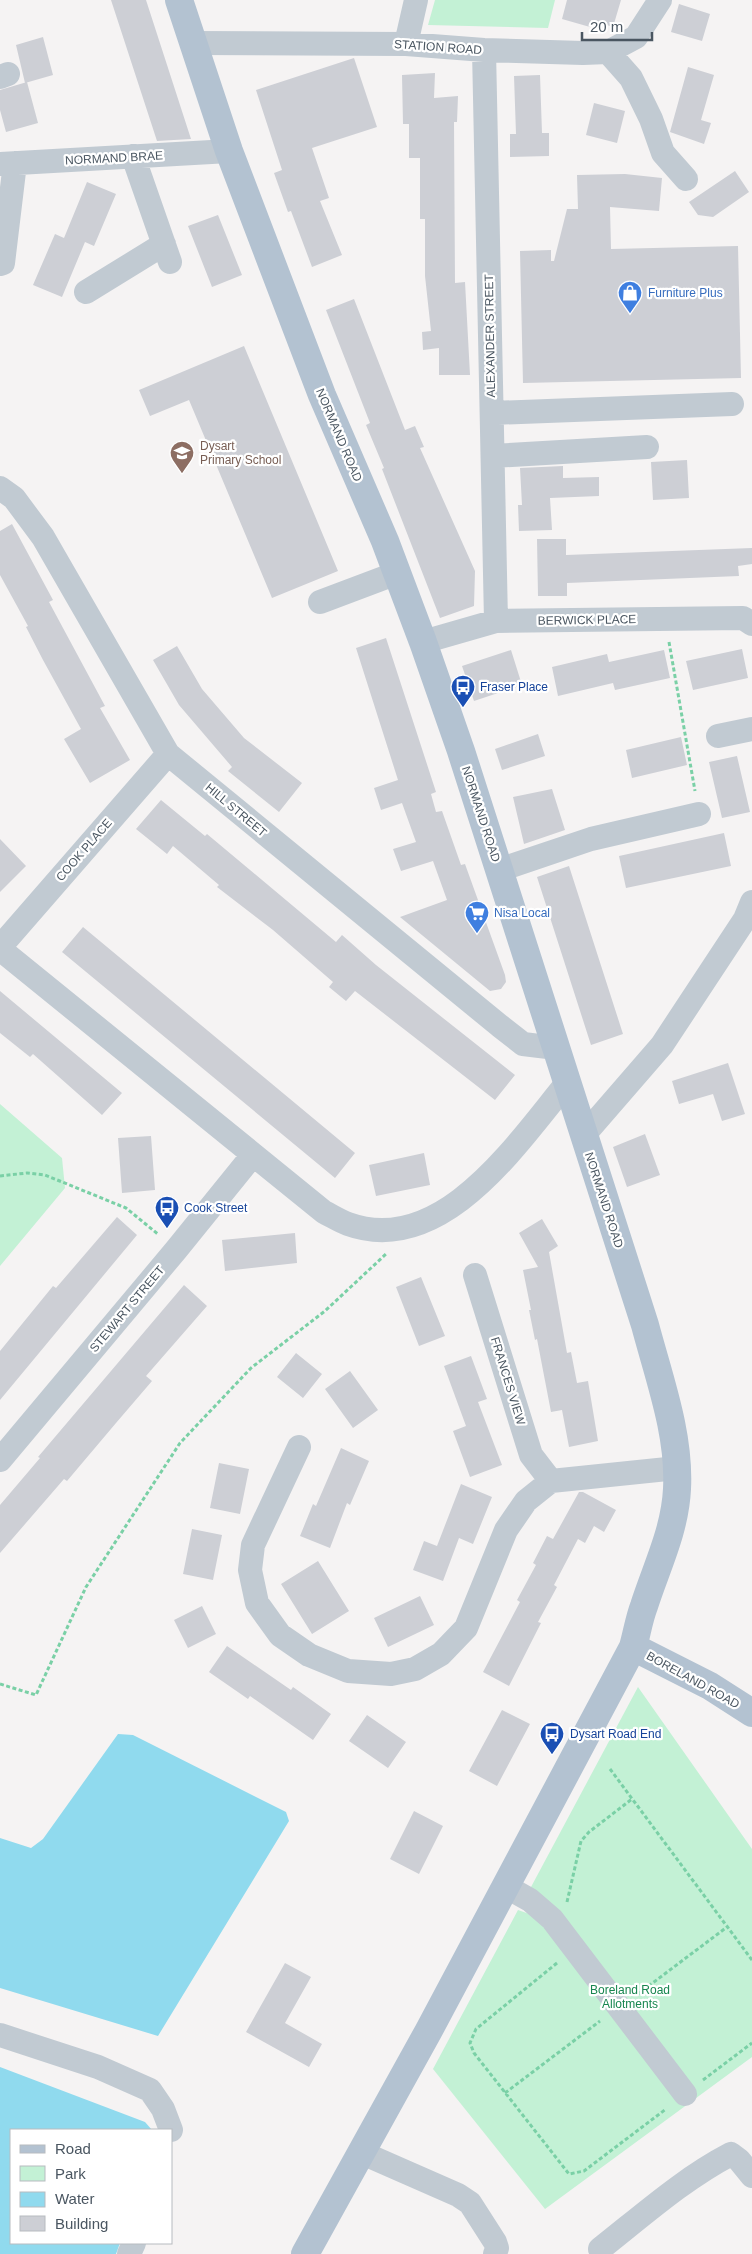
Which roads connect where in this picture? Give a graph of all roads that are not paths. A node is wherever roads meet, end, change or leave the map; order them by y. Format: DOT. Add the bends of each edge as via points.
graph roads {
  1 [pos="179,0"];
  2 [pos="416,0"];
  3 [pos="660,0"];
  4 [pos="192,43"];
  5 [pos="406,44"];
  6 [pos="484,50"];
  7 [pos="608,52"];
  8 [pos="228,151"];
  9 [pos="133,156"];
  10 [pos="7,163"];
  11 [pos="686,179"];
  12 [pos="0,264"];
  13 [pos="86,292"];
  14 [pos="732,404"];
  15 [pos="492,413"];
  16 [pos="647,447"];
  17 [pos="493,456"];
  18 [pos="0,488"];
  19 [pos="397,573"];
  20 [pos="320,602"];
  21 [pos="496,621"];
  22 [pos="752,624"];
  23 [pos="424,642"];
  24 [pos="752,730"];
  25 [pos="718,736"];
  26 [pos="168,754"];
  27 [pos="700,814"];
  28 [pos="499,870"];
  29 [pos="752,902"];
  30 [pos="0,948"];
  31 [pos="556,1048"];
  32 [pos="567,1083"];
  33 [pos="584,1136"];
  34 [pos="252,1156"];
  35 [pos="476,1275"];
  36 [pos="299,1447"];
  37 [pos="0,1460"];
  38 [pos="677,1468"];
  39 [pos="551,1481"];
  40 [pos="633,1647"];
  41 [pos="752,1714"];
  42 [pos="505,1886"];
  43 [pos="0,2035"];
  44 [pos="685,2094"];
  45 [pos="170,2129"];
  46 [pos="172,2134"];
  47 [pos="172,2146"];
  48 [pos="360,2152"];
  49 [pos="752,2176"];
  50 [pos="600,2249"];
  51 [pos="305,2254"];
  52 [pos="495,2254"];
  1 -- 4 [label="main road, NORMAND ROAD"];
  2 -- 5 [label="street"];
  3 -- 7 [label="street, STATION ROAD" via="636,37"];
  4 -- 5 [label="street, STATION ROAD"];
  4 -- 8 [label="main road, NORMAND ROAD"];
  5 -- 6 [label="street, STATION ROAD"];
  6 -- 7 [label="street, STATION ROAD"];
  6 -- 15 [label="street, ALEXANDER STREET"];
  7 -- 11 [label="street" via="631,78 663,153"];
  8 -- 9 [label="street, NORMAND BRAE"];
  8 -- 19 [label="main road, NORMAND ROAD" via="322,395"];
  9 -- 10 [label="street, NORMAND BRAE"];
  9 -- 13 [label="street" via="167,253"];
  10 -- 12 [label="street" via="3,263"];
  14 -- 15 [label="street"];
  15 -- 17 [label="street, ALEXANDER STREET"];
  16 -- 17 [label="street"];
  17 -- 21 [label="street, ALEXANDER STREET"];
  18 -- 26 [label="street, HILL STREET" via="14,498 43,537"];
  19 -- 20 [label="street"];
  19 -- 23 [label="main road, NORMAND ROAD"];
  21 -- 22 [label="street, BERWICK PLACE" via="744,618"];
  21 -- 23 [label="street, BERWICK PLACE"];
  23 -- 28 [label="main road, NORMAND ROAD"];
  24 -- 25 [label="street"];
  26 -- 30 [label="street, COOK PLACE"];
  26 -- 31 [label="street, HILL STREET" via="523,1044"];
  27 -- 28 [label="street" via="591,839"];
  28 -- 31 [label="main road, NORMAND ROAD"];
  29 -- 33 [label="street" via="744,920 662,1045"];
  30 -- 34 [label="street"];
  31 -- 32 [label="main road, NORMAND ROAD"];
  32 -- 33 [label="main road, NORMAND ROAD"];
  32 -- 34 [label="street" via="475,1189 446,1211 419,1224 390,1229 348,1224 324,1212"];
  33 -- 38 [label="main road, NORMAND ROAD" via="645,1326 666,1403"];
  34 -- 37 [label="street, STEWART STREET"];
  35 -- 39 [label="street, FRANCES VIEW" via="531,1456"];
  36 -- 39 [label="street" via="253,1545 250,1570 257,1603 280,1635 309,1655 348,1672 390,1674 414,1669 441,1654 466,1628 506,1530 526,1501"];
  38 -- 39 [label="street"];
  38 -- 40 [label="main road, NORMAND ROAD" via="671,1528 643,1607"];
  40 -- 41 [label="main road, BORELAND ROAD" via="710,1686"];
  40 -- 42 [label="main road, NORMAND ROAD"];
  42 -- 44 [label="street" via="530,1900 549,1917"];
  42 -- 48 [label="main road, NORMAND ROAD"];
  43 -- 45 [label="street" via="98,2067 150,2090 163,2109"];
  46 -- 47 [label="street"];
  48 -- 51 [label="main road, NORMAND ROAD"];
  48 -- 52 [label="street" via="470,2203 495,2242"];
  49 -- 50 [label="street" via="731,2154 685,2183"];
}
